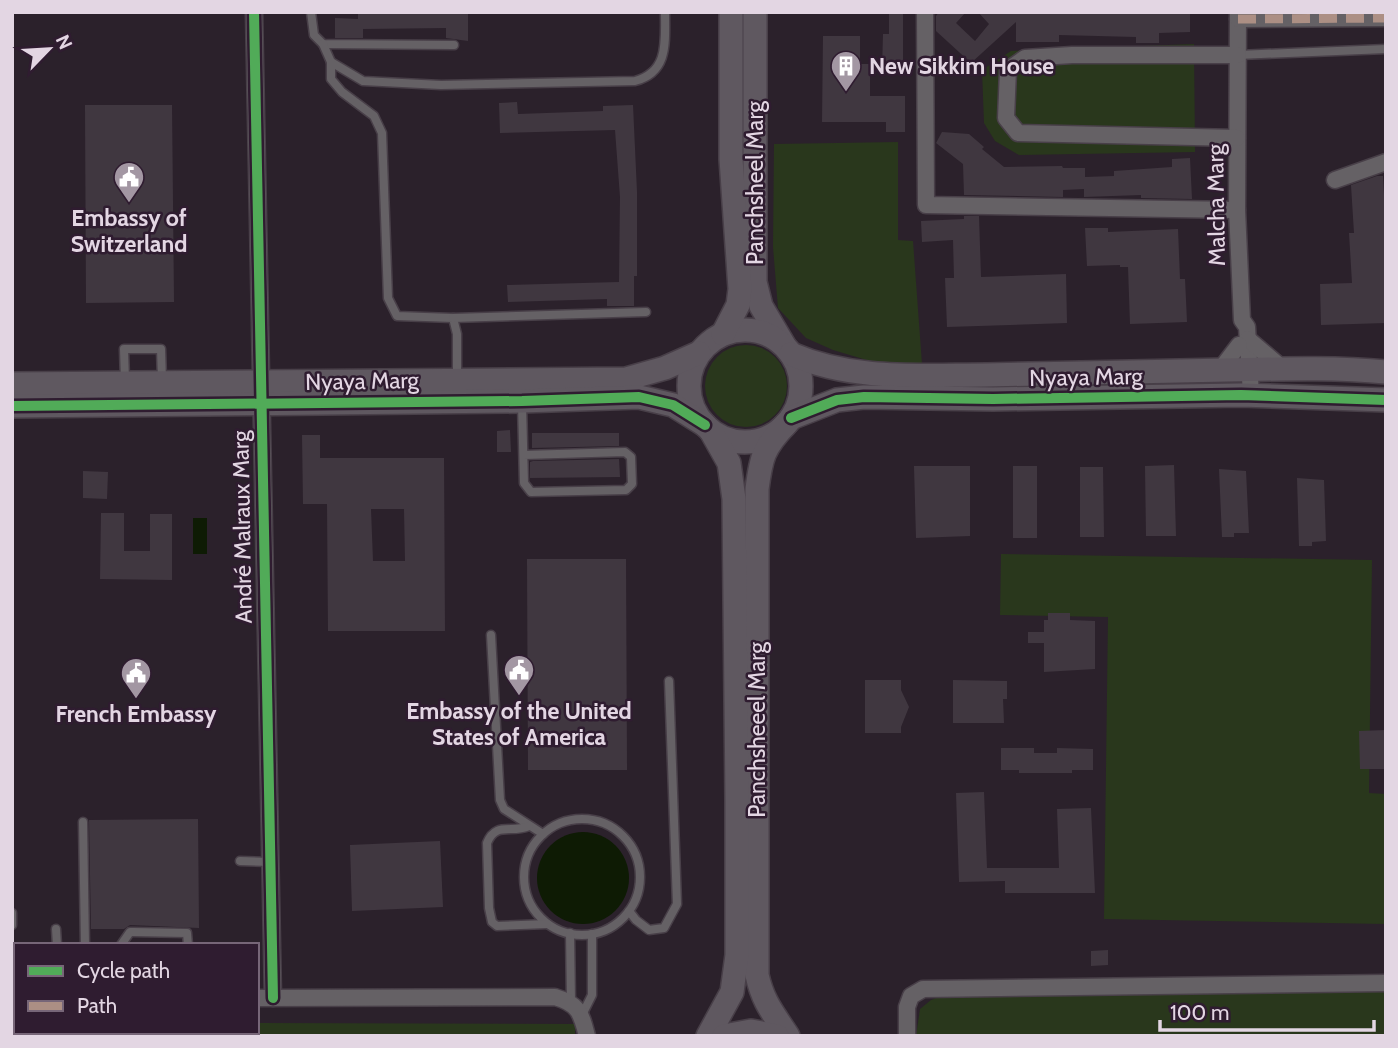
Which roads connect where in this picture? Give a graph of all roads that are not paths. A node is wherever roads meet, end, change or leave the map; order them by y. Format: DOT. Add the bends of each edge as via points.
graph roads {
  1 [pos="254,12"];
  2 [pos="312,12"];
  3 [pos="665,12"];
  4 [pos="731,12"];
  5 [pos="755,12"];
  6 [pos="925,12"];
  7 [pos="1238,15"];
  8 [pos="1386,18"];
  9 [pos="323,44"];
  10 [pos="454,45"];
  11 [pos="1386,49"];
  12 [pos="1238,54"];
  13 [pos="331,62"];
  14 [pos="1237,138"];
  15 [pos="1386,162"];
  16 [pos="1335,180"];
  17 [pos="1237,210"];
  18 [pos="646,312"];
  19 [pos="453,318"];
  20 [pos="723,334"];
  21 [pos="1243,342"];
  22 [pos="788,350"];
  23 [pos="699,353"];
  24 [pos="1282,368"];
  25 [pos="1237,369"];
  26 [pos="1386,372"];
  27 [pos="457,381"];
  28 [pos="126,383"];
  29 [pos="162,383"];
  30 [pos="12,384"];
  31 [pos="260,393"];
  32 [pos="1246,395"];
  33 [pos="1386,400"];
  34 [pos="522,401"];
  35 [pos="12,406"];
  36 [pos="788,421"];
  37 [pos="708,428"];
  38 [pos="524,455"];
  39 [pos="491,635"];
  40 [pos="669,681"];
  41 [pos="83,822"];
  42 [pos="529,826"];
  43 [pos="543,834"];
  44 [pos="240,860"];
  45 [pos="270,862"];
  46 [pos="629,911"];
  47 [pos="12,913"];
  48 [pos="547,924"];
  49 [pos="12,925"];
  50 [pos="56,929"];
  51 [pos="165,933"];
  52 [pos="570,933"];
  53 [pos="592,934"];
  54 [pos="57,943"];
  55 [pos="85,943"];
  56 [pos="125,943"];
  57 [pos="166,943"];
  58 [pos="188,943"];
  59 [pos="1386,983"];
  60 [pos="265,998"];
  61 [pos="570,1002"];
  62 [pos="582,1015"];
  63 [pos="587,1036"];
  64 [pos="708,1036"];
  65 [pos="724,1036"];
  66 [pos="777,1036"];
  67 [pos="788,1036"];
  68 [pos="907,1036"];
  1 -- 31 [label="street, André Malraux Marg"];
  2 -- 9 [label="lane" via="314,35"];
  3 -- 13 [label="lane" via="662,64 649,77 635,81 440,85 363,81"];
  4 -- 20 [label="street, Panchsheel Marg" via="731,159 740,289"];
  5 -- 22 [label="street, Panchsheel Marg" via="755,282 761,306"];
  6 -- 17 [label="street" via="926,205"];
  7 -- 8 [label="street"];
  7 -- 12 [label="street, Malcha Marg"];
  9 -- 10 [label="lane"];
  9 -- 13 [label="lane"];
  11 -- 12 [label="lane"];
  12 -- 14 [label="street, Malcha Marg"];
  12 -- 14 [label="street" via="1025,58 1008,70 1006,94 1006,118 1018,133"];
  13 -- 19 [label="lane" via="331,79 374,116 382,133 388,298 397,316"];
  14 -- 17 [label="street, Malcha Marg"];
  15 -- 16 [label="street"];
  17 -- 21 [label="street, Malcha Marg" via="1242,320 1237,326"];
  18 -- 19 [label="lane"];
  19 -- 27 [label="lane"];
  20 -- 22 [label="street" via="745,330 766,334"];
  20 -- 23 [label="street"];
  21 -- 24 [label="street"];
  21 -- 25 [label="street"];
  21 -- 25 [label="street"];
  22 -- 25 [label="street, Nyaya Marg" via="813,364 886,375"];
  22 -- 36 [label="street" via="801,386"];
  23 -- 27 [label="street, Nyaya Marg" via="626,379"];
  23 -- 37 [label="street" via="689,390 694,409"];
  24 -- 25 [label="street, Nyaya Marg"];
  24 -- 26 [label="street, Nyaya Marg"];
  25 -- 32 [label="street"];
  27 -- 31 [label="street, Nyaya Marg"];
  28 -- 29 [label="street, Nyaya Marg"];
  28 -- 29 [label="lane" via="124,349 161,349"];
  28 -- 30 [label="street, Nyaya Marg"];
  29 -- 31 [label="street, Nyaya Marg"];
  31 -- 34 [label="street, Nyaya Marg"];
  31 -- 35 [label="street, Nyaya Marg"];
  31 -- 45 [label="street, André Malraux Marg"];
  32 -- 33 [label="street, Nyaya Marg"];
  32 -- 36 [label="street, Nyaya Marg" via="859,397 837,400"];
  34 -- 37 [label="street, Nyaya Marg" via="639,397 673,405"];
  34 -- 38 [label="lane"];
  36 -- 37 [label="street" via="773,435 741,442"];
  36 -- 67 [label="street, Panchsheeel Marg" via="768,443 757,489 757,975 769,1011"];
  37 -- 64 [label="street" via="729,463 733,499 737,955 732,992"];
  38 -- 38 [label="lane" via="524,484 531,492 626,490 632,484 631,457 625,452"];
  39 -- 42 [label="lane" via="500,800 504,809"];
  40 -- 46 [label="lane" via="677,904 664,928 649,930"];
  41 -- 55 [label="lane"];
  42 -- 43 [label="lane"];
  42 -- 48 [label="lane" via="491,834 487,843 489,908 497,926"];
  43 -- 46 [label="lane" via="572,819 592,819 611,826 626,839 637,856 640,876 638,895"];
  43 -- 48 [label="lane" via="528,855 524,875 526,893"];
  44 -- 45 [label="lane"];
  45 -- 60 [label="street, André Malraux Marg"];
  46 -- 53 [label="lane" via="617,924"];
  47 -- 49 [label="lane"];
  48 -- 52 [label="lane"];
  50 -- 54 [label="lane"];
  51 -- 56 [label="lane" via="130,932"];
  51 -- 57 [label="lane"];
  51 -- 58 [label="lane" via="187,933"];
  52 -- 53 [label="lane"];
  52 -- 61 [label="lane"];
  53 -- 62 [label="lane" via="592,995"];
  59 -- 68 [label="street" via="923,989 911,996 907,1007"];
  60 -- 61 [label="street" via="555,998"];
  61 -- 62 [label="street"];
  62 -- 63 [label="street"];
  65 -- 66 [label="street" via="751,1031"];
}
